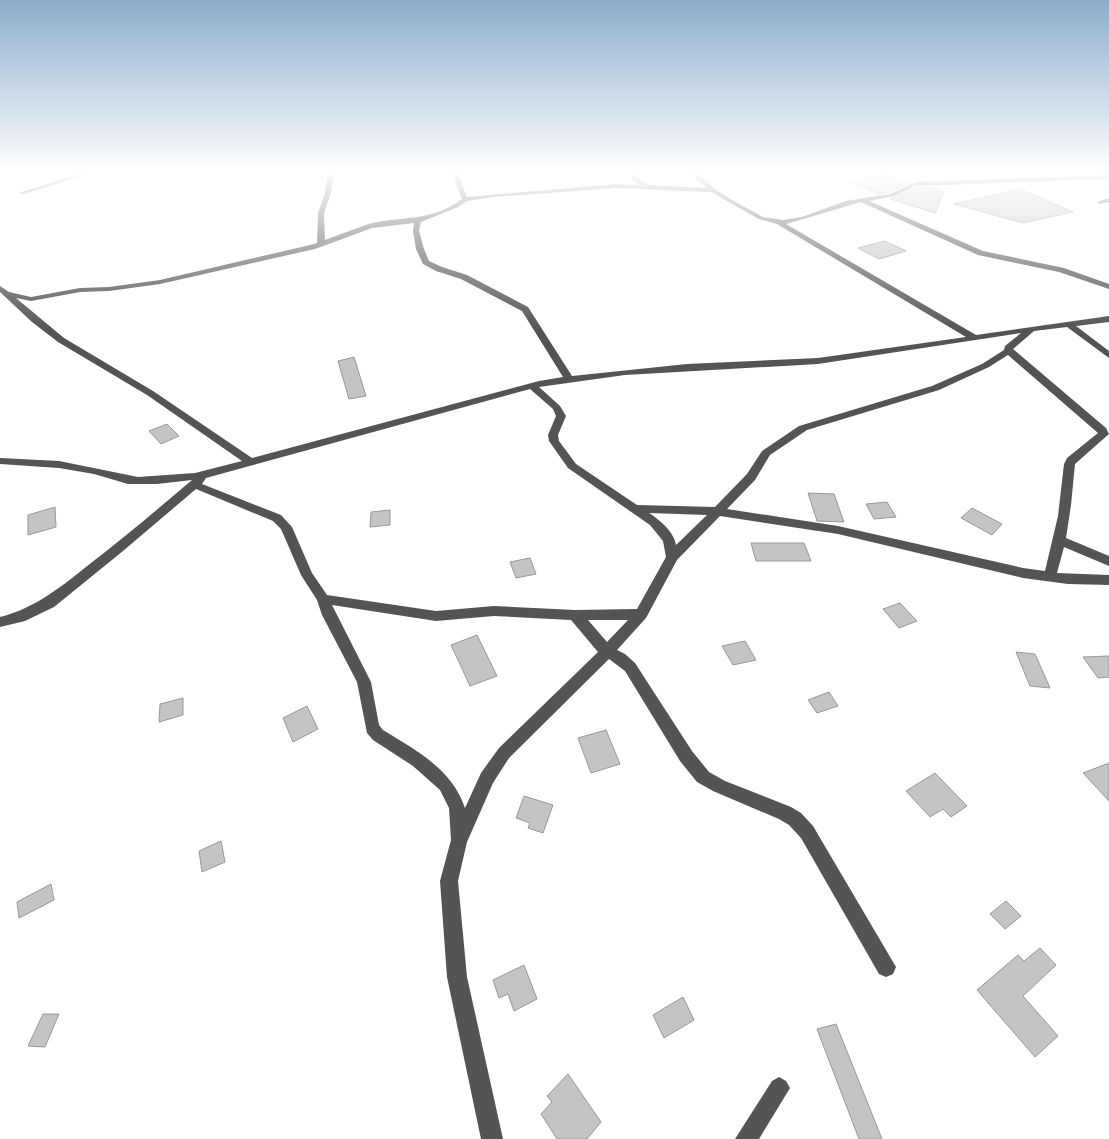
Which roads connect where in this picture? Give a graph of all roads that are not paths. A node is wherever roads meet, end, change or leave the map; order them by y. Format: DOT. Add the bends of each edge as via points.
graph roads {
  1 [pos="321,224"];
  2 [pos="388,224"];
  3 [pos="417,224"];
  4 [pos="781,224"];
  5 [pos="915,224"];
  6 [pos="321,244"];
  7 [pos="1109,287"];
  8 [pos="4,291"];
  9 [pos="1109,319"];
  10 [pos="1068,324"];
  11 [pos="1031,329"];
  12 [pos="974,338"];
  13 [pos="1009,350"];
  14 [pos="1109,355"];
  15 [pos="569,380"];
  16 [pos="532,386"];
  17 [pos="0,461"];
  18 [pos="250,462"];
  19 [pos="204,475"];
  20 [pos="195,484"];
  21 [pos="637,509"];
  22 [pos="716,511"];
  23 [pos="1060,540"];
  24 [pos="672,557"];
  25 [pos="1109,561"];
  26 [pos="1050,577"];
  27 [pos="1109,580"];
  28 [pos="323,600"];
  29 [pos="641,614"];
  30 [pos="575,615"];
  31 [pos="0,622"];
  32 [pos="607,652"];
  33 [pos="460,841"];
  34 [pos="886,967"];
  35 [pos="778,1088"];
  36 [pos="492,1139"];
  37 [pos="746,1139"];
  1 -- 6 [label="street"];
  2 -- 6 [label="street" via="371,226"];
  3 -- 15 [label="street" via="420,249 426,262 464,277 525,310"];
  4 -- 12 [label="street"];
  5 -- 7 [label="street" via="974,251 1061,270"];
  6 -- 8 [label="street" via="160,282 80,290 31,299"];
  8 -- 18 [label="street" via="61,340 150,393"];
  9 -- 10 [label="street"];
  10 -- 11 [label="street"];
  10 -- 14 [label="street"];
  11 -- 12 [label="street"];
  11 -- 13 [label="street"];
  12 -- 15 [label="street" via="818,361 678,367"];
  13 -- 22 [label="street" via="987,366 949,385 803,428 766,453 751,477"];
  13 -- 23 [label="street" via="1104,434 1068,465"];
  15 -- 16 [label="street"];
  16 -- 18 [label="street"];
  16 -- 21 [label="street" via="557,408 561,416 554,440 572,466"];
  17 -- 19 [label="street" via="95,471 126,480 152,481"];
  18 -- 19 [label="street"];
  19 -- 20 [label="street"];
  20 -- 28 [label="street" via="277,518 286,527 307,576"];
  20 -- 31 [label="street" via="49,603 20,617"];
  21 -- 22 [label="street"];
  21 -- 24 [label="street" via="669,540"];
  22 -- 24 [label="street"];
  22 -- 26 [label="street" via="838,530"];
  23 -- 25 [label="street"];
  23 -- 26 [label="street"];
  24 -- 29 [label="street"];
  26 -- 27 [label="street"];
  28 -- 30 [label="street" via="436,616 494,611"];
  28 -- 33 [label="street" via="364,682 372,728 446,784 457,806"];
  29 -- 30 [label="street"];
  29 -- 32 [label="street"];
  30 -- 32 [label="street"];
  32 -- 33 [label="street" via="504,753 488,778"];
  32 -- 34 [label="street" via="630,667 686,756 703,777 785,813 807,832"];
  33 -- 36 [label="street" via="450,881 457,977"];
  35 -- 37 [label="street"];
}
